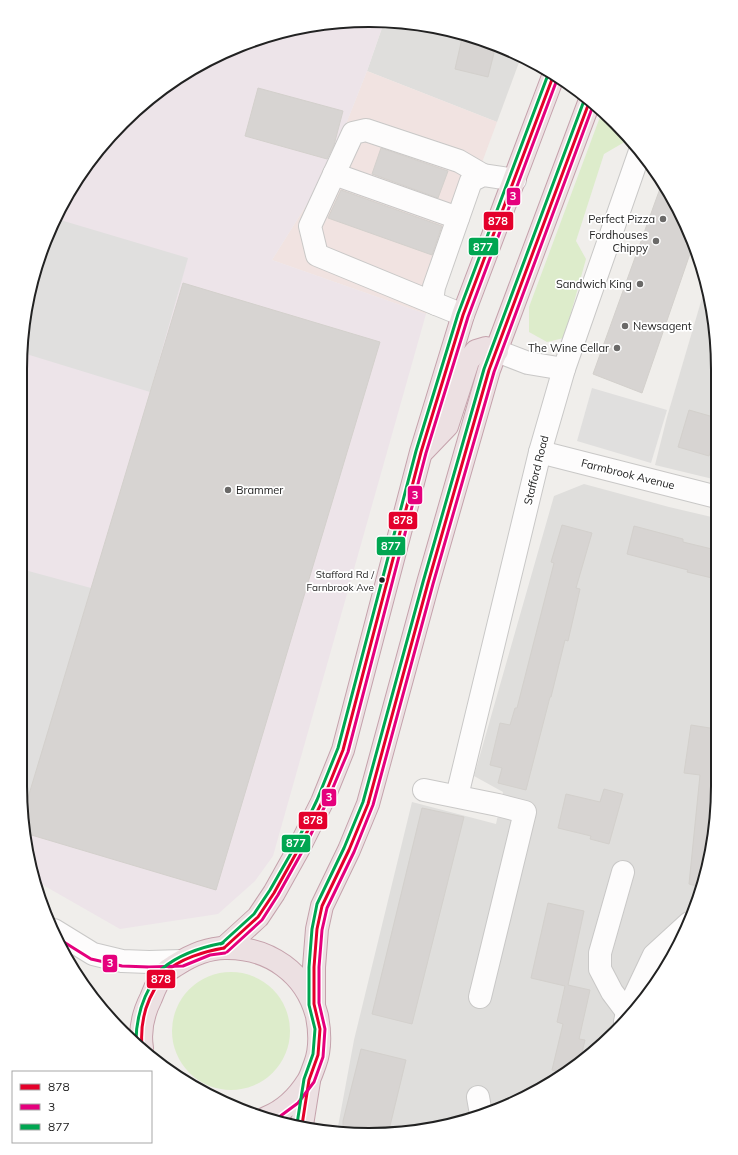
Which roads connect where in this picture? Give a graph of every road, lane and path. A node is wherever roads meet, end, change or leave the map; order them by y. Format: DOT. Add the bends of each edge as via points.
graph roads {
  1 [pos="552,80"];
  2 [pos="588,107"];
  3 [pos="638,158"];
  4 [pos="334,174"];
  5 [pos="484,175"];
  6 [pos="515,180"];
  7 [pos="458,218"];
  8 [pos="436,304"];
  9 [pos="463,315"];
  10 [pos="497,351"];
  11 [pos="564,369"];
  12 [pos="422,452"];
  13 [pos="540,452"];
  14 [pos="711,495"];
  15 [pos="424,790"];
  16 [pos="457,796"];
  17 [pos="623,872"];
  18 [pos="61,934"];
  19 [pos="677,934"];
  20 [pos="224,948"];
  21 [pos="182,962"];
  22 [pos="480,997"];
  23 [pos="314,1004"];
  24 [pos="632,1004"];
  25 [pos="624,1013"];
  26 [pos="141,1041"];
  27 [pos="309,1080"];
  28 [pos="275,1114"];
  29 [pos="303,1121"];
  1 -- 6 [label="highway"];
  2 -- 10 [label="highway"];
  3 -- 11 [label="street, Stafford Road"];
  4 -- 5 [label="street" via="353,133 366,130 459,161"];
  4 -- 7 [label="street"];
  4 -- 8 [label="street" via="310,226 317,255"];
  5 -- 6 [label="street"];
  5 -- 7 [label="street" via="471,181"];
  6 -- 9 [label="highway"];
  7 -- 8 [label="street" via="434,287 432,301"];
  8 -- 9 [label="street"];
  9 -- 12 [label="highway"];
  10 -- 11 [label="street" via="528,363"];
  10 -- 12 [label="highway" via="486,348 476,351 468,361 447,426"];
  10 -- 23 [label="highway" via="426,591 368,804 322,906 317,930"];
  11 -- 13 [label="street, Stafford Road"];
  12 -- 20 [label="highway" via="343,750 322,802 274,893 258,917"];
  13 -- 14 [label="street, Farmbrook Avenue"];
  13 -- 16 [label="street, Stafford Road"];
  15 -- 16 [label="street"];
  16 -- 22 [label="street" via="525,812"];
  17 -- 25 [label="street" via="600,953 600,970"];
  18 -- 21 [label="street" via="93,954 122,962"];
  19 -- 24 [label="street" via="654,955"];
  20 -- 21 [label="highway" via="209,950"];
  20 -- 23 [label="highway" via="252,950 278,961 299,980"];
  21 -- 26 [label="highway" via="165,972 154,990 144,1013"];
  23 -- 27 [label="highway" via="320,1029 318,1055"];
  27 -- 28 [label="highway" via="294,1100"];
  27 -- 29 [label="highway"];
}
